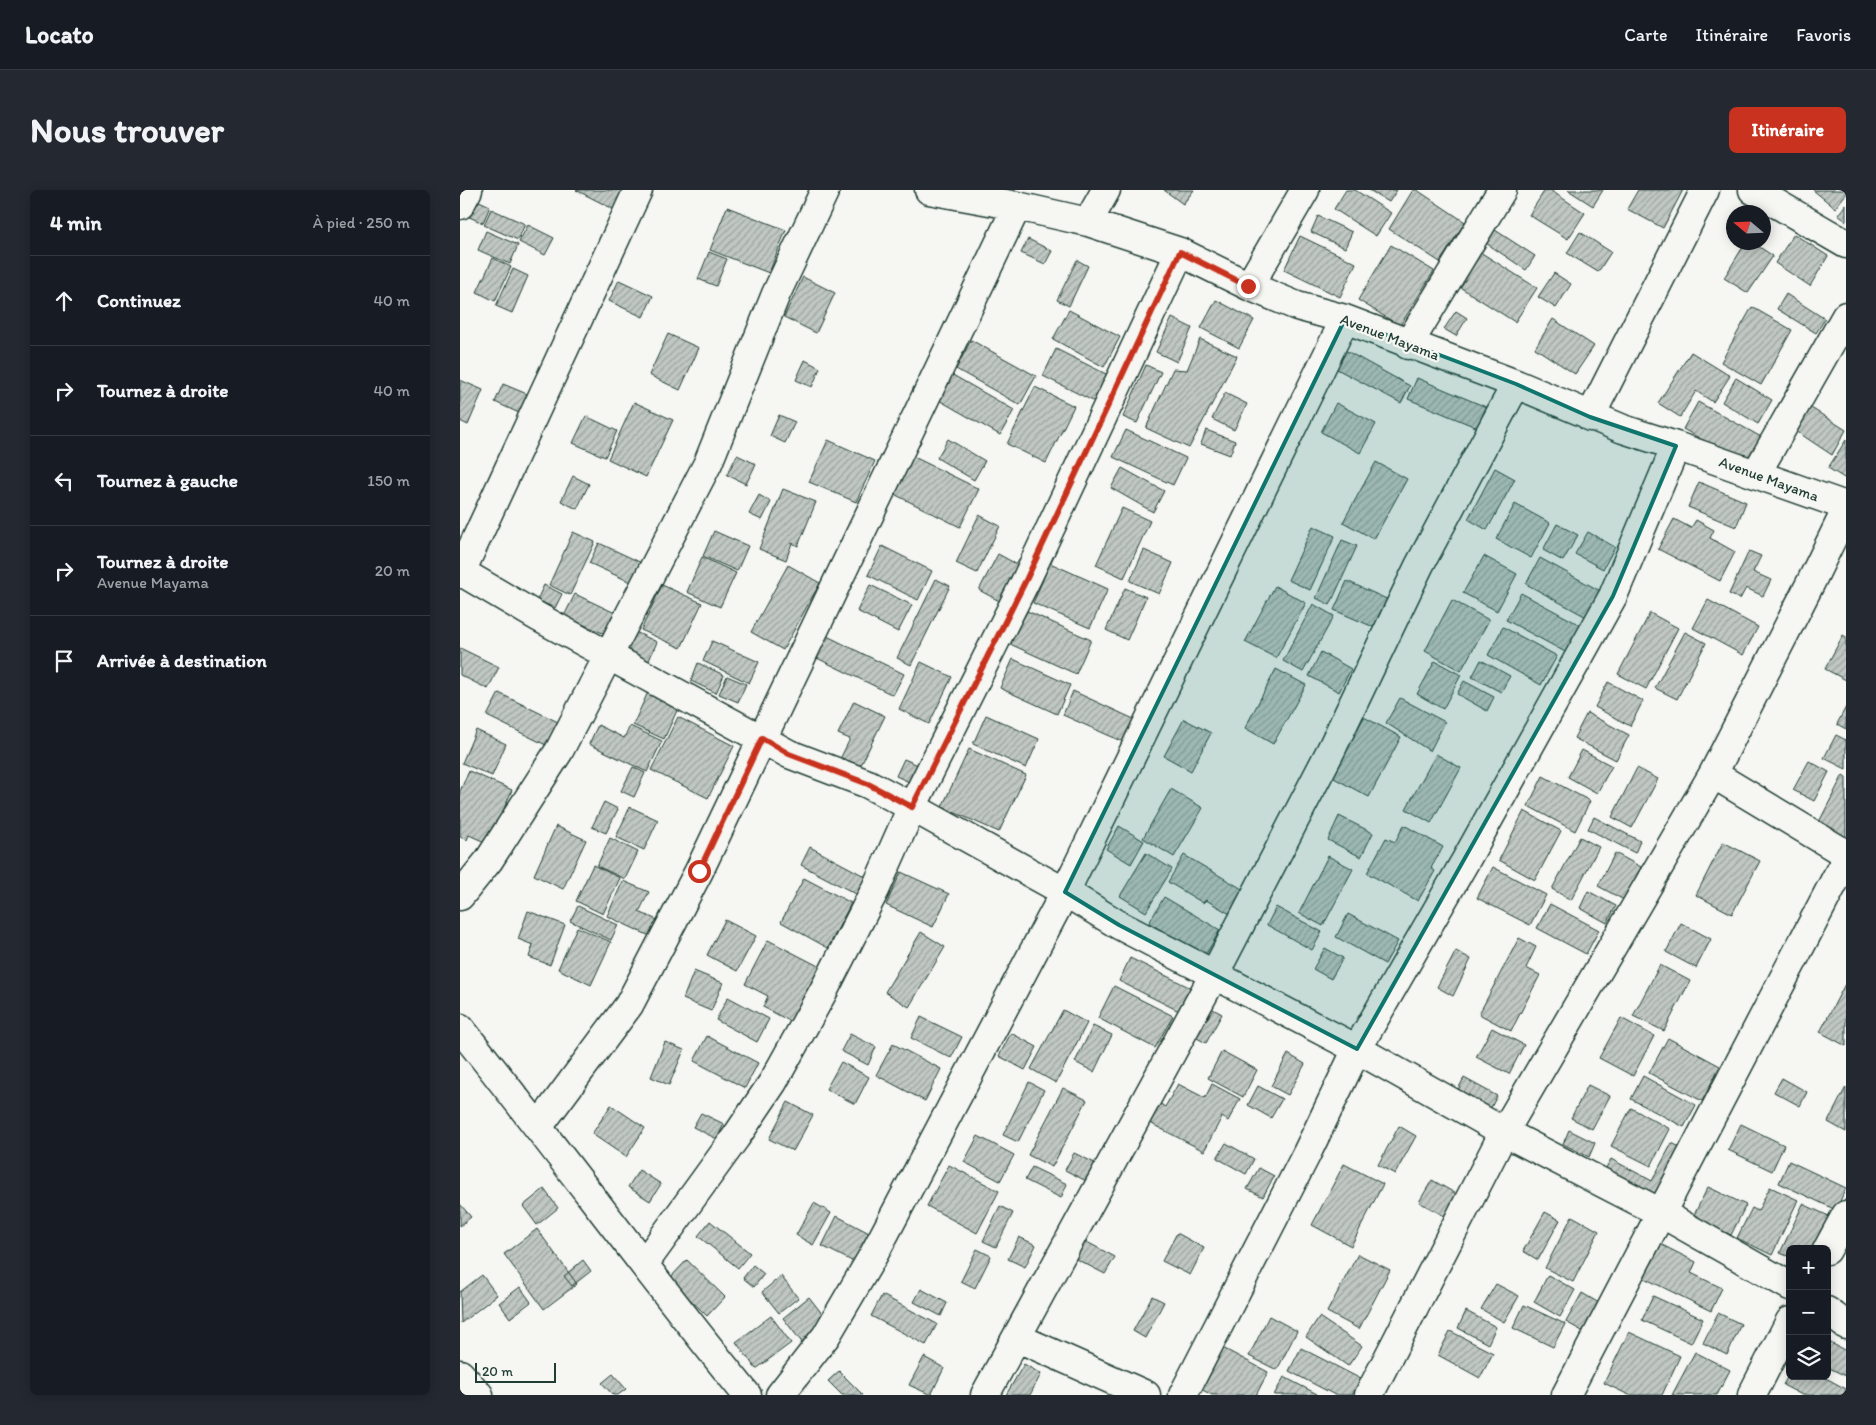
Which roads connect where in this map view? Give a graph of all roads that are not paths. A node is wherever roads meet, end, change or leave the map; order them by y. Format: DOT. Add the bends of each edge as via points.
graph roads {
  1 [pos="468,190"];
  2 [pos="638,190"];
  3 [pos="825,190"];
  4 [pos="929,190"];
  5 [pos="1106,190"];
  6 [pos="1306,190"];
  7 [pos="1502,190"];
  8 [pos="1705,190"];
  9 [pos="1753,190"];
  10 [pos="460,204"];
  11 [pos="1017,206"];
  12 [pos="1088,222"];
  13 [pos="1846,244"];
  14 [pos="1180,252"];
  15 [pos="1248,286"];
  16 [pos="1846,316"];
  17 [pos="1345,319"];
  18 [pos="1408,345"];
  19 [pos="1516,384"];
  20 [pos="1590,417"];
  21 [pos="1676,446"];
  22 [pos="1756,474"];
  23 [pos="1846,508"];
  24 [pos="460,572"];
  25 [pos="608,656"];
  26 [pos="762,738"];
  27 [pos="1712,774"];
  28 [pos="912,807"];
  29 [pos="1846,854"];
  30 [pos="1846,859"];
  31 [pos="1065,892"];
  32 [pos="460,896"];
  33 [pos="1214,975"];
  34 [pos="460,1028"];
  35 [pos="1357,1049"];
  36 [pos="539,1126"];
  37 [pos="1504,1132"];
  38 [pos="1661,1213"];
  39 [pos="1846,1215"];
  40 [pos="1830,1245"];
  41 [pos="644,1264"];
  42 [pos="1786,1284"];
  43 [pos="1831,1314"];
  44 [pos="1846,1326"];
  45 [pos="1786,1329"];
  46 [pos="1018,1338"];
  47 [pos="460,1374"];
  48 [pos="479,1395"];
  49 [pos="747,1395"];
  50 [pos="780,1395"];
  51 [pos="985,1395"];
  52 [pos="1146,1395"];
  53 [pos="1183,1395"];
  54 [pos="1369,1395"];
  55 [pos="1566,1395"];
  56 [pos="1752,1395"];
  1 -- 10 [label="street"];
  2 -- 24 [label="street"];
  3 -- 25 [label="street" via="776,294 708,463"];
  4 -- 11 [label="street, Avenue Mayama"];
  5 -- 12 [label="street"];
  6 -- 15 [label="street"];
  7 -- 18 [label="street"];
  8 -- 20 [label="street"];
  9 -- 13 [label="street"];
  11 -- 12 [label="street, Avenue Mayama"];
  11 -- 26 [label="street"];
  12 -- 14 [label="street, Avenue Mayama"];
  14 -- 15 [label="street, Avenue Mayama"];
  14 -- 28 [label="street" via="1027,578"];
  15 -- 17 [label="street, Avenue Mayama" via="1297,306"];
  16 -- 22 [label="street"];
  17 -- 18 [label="street, Avenue Mayama"];
  17 -- 31 [label="street"];
  18 -- 19 [label="street, Avenue Mayama"];
  19 -- 20 [label="street, Avenue Mayama"];
  19 -- 33 [label="street" via="1419,566 1332,750"];
  20 -- 21 [label="street, Avenue Mayama"];
  21 -- 22 [label="street, Avenue Mayama"];
  21 -- 35 [label="street" via="1613,596"];
  22 -- 23 [label="street, Avenue Mayama"];
  23 -- 27 [label="street"];
  24 -- 25 [label="street"];
  25 -- 26 [label="street"];
  25 -- 32 [label="street" via="559,751 489,860"];
  26 -- 28 [label="street" via="789,754 868,784"];
  26 -- 36 [label="street" via="699,871 629,1005"];
  27 -- 29 [label="street"];
  27 -- 37 [label="street"];
  28 -- 31 [label="street"];
  28 -- 41 [label="street" via="875,890 772,1082"];
  30 -- 38 [label="street"];
  31 -- 33 [label="street" via="1119,925"];
  31 -- 50 [label="street" via="874,1254 826,1336"];
  33 -- 35 [label="street"];
  33 -- 46 [label="street"];
  34 -- 36 [label="street"];
  35 -- 37 [label="street"];
  35 -- 53 [label="street"];
  36 -- 41 [label="street"];
  37 -- 38 [label="street"];
  37 -- 54 [label="street"];
  38 -- 42 [label="street"];
  38 -- 55 [label="street"];
  39 -- 40 [label="street"];
  41 -- 49 [label="street"];
  43 -- 44 [label="street"];
  45 -- 56 [label="street"];
  46 -- 51 [label="street"];
  46 -- 52 [label="street"];
  47 -- 48 [label="street"];
}
